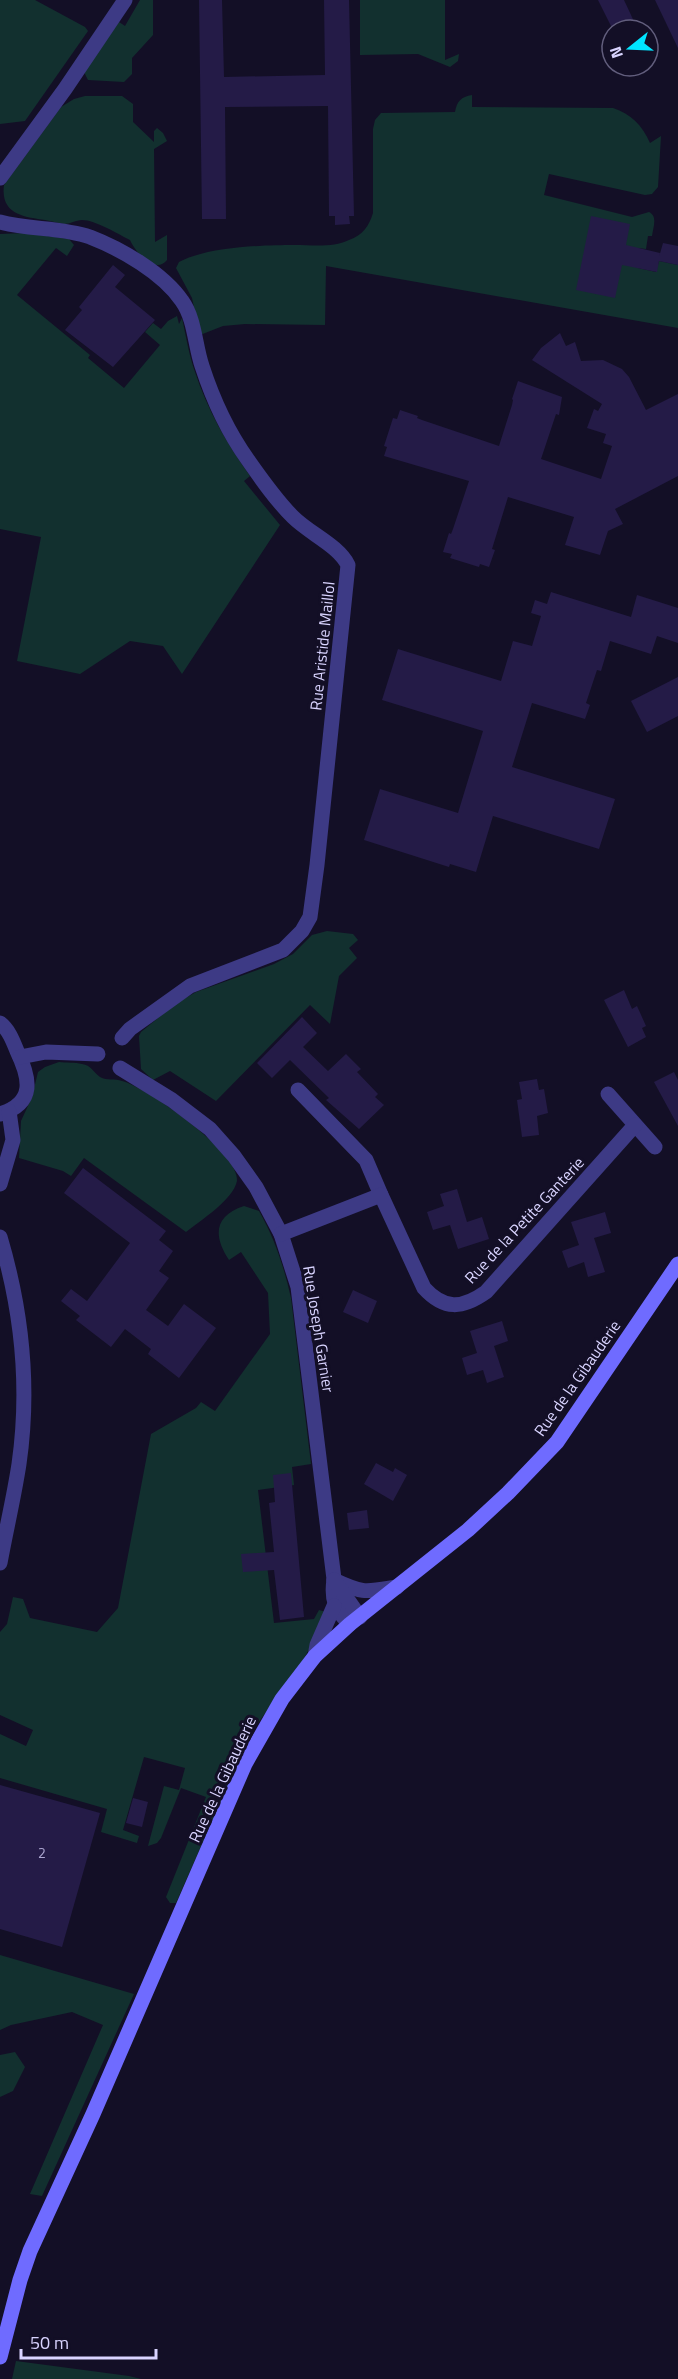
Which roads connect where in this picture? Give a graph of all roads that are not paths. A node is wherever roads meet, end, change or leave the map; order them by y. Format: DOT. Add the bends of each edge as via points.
graph roads {
  1 [pos="125,0"];
  2 [pos="0,178"];
  3 [pos="0,222"];
  4 [pos="0,1023"];
  5 [pos="122,1038"];
  6 [pos="98,1054"];
  7 [pos="20,1057"];
  8 [pos="120,1068"];
  9 [pos="298,1090"];
  10 [pos="608,1094"];
  11 [pos="5,1112"];
  12 [pos="635,1125"];
  13 [pos="655,1147"];
  14 [pos="0,1184"];
  15 [pos="381,1195"];
  16 [pos="281,1234"];
  17 [pos="0,1237"];
  18 [pos="678,1264"];
  19 [pos="0,1563"];
  20 [pos="334,1580"];
  21 [pos="397,1587"];
  22 [pos="334,1606"];
  23 [pos="355,1621"];
  24 [pos="315,1656"];
  25 [pos="0,2357"];
  1 -- 2 [label="street"];
  3 -- 5 [label="street, Rue Aristide Maillol" via="87,236 139,261 175,291 189,316 219,409 246,457 294,518 338,550 348,565 310,917 302,932 283,950 190,986"];
  4 -- 7 [label="street"];
  6 -- 7 [label="street" via="46,1052"];
  7 -- 11 [label="street" via="29,1082 26,1094 19,1104"];
  8 -- 16 [label="street, Rue Joseph Garnier" via="210,1129 256,1186"];
  9 -- 15 [label="street, Rue de la Petite Ganterie" via="366,1160"];
  10 -- 12 [label="street"];
  11 -- 14 [label="street" via="13,1140"];
  12 -- 13 [label="street"];
  12 -- 15 [label="street, Rue de la Petite Ganterie" via="486,1292 461,1305 446,1305 424,1288"];
  15 -- 16 [label="street"];
  16 -- 20 [label="street, Rue Joseph Garnier" via="297,1287"];
  17 -- 19 [label="street" via="16,1296 25,1377 19,1464"];
  18 -- 21 [label="street, Rue de la Gibauderie" via="557,1442 468,1530"];
  20 -- 21 [label="street" via="355,1591"];
  20 -- 22 [label="street, Rue Joseph Garnier"];
  20 -- 23 [label="street"];
  21 -- 23 [label="street, Rue de la Gibauderie"];
  22 -- 23 [label="street"];
  22 -- 24 [label="street"];
  23 -- 24 [label="street, Rue de la Gibauderie"];
  24 -- 25 [label="street, Rue de la Gibauderie" via="282,1699 245,1764 30,2251"];
}
